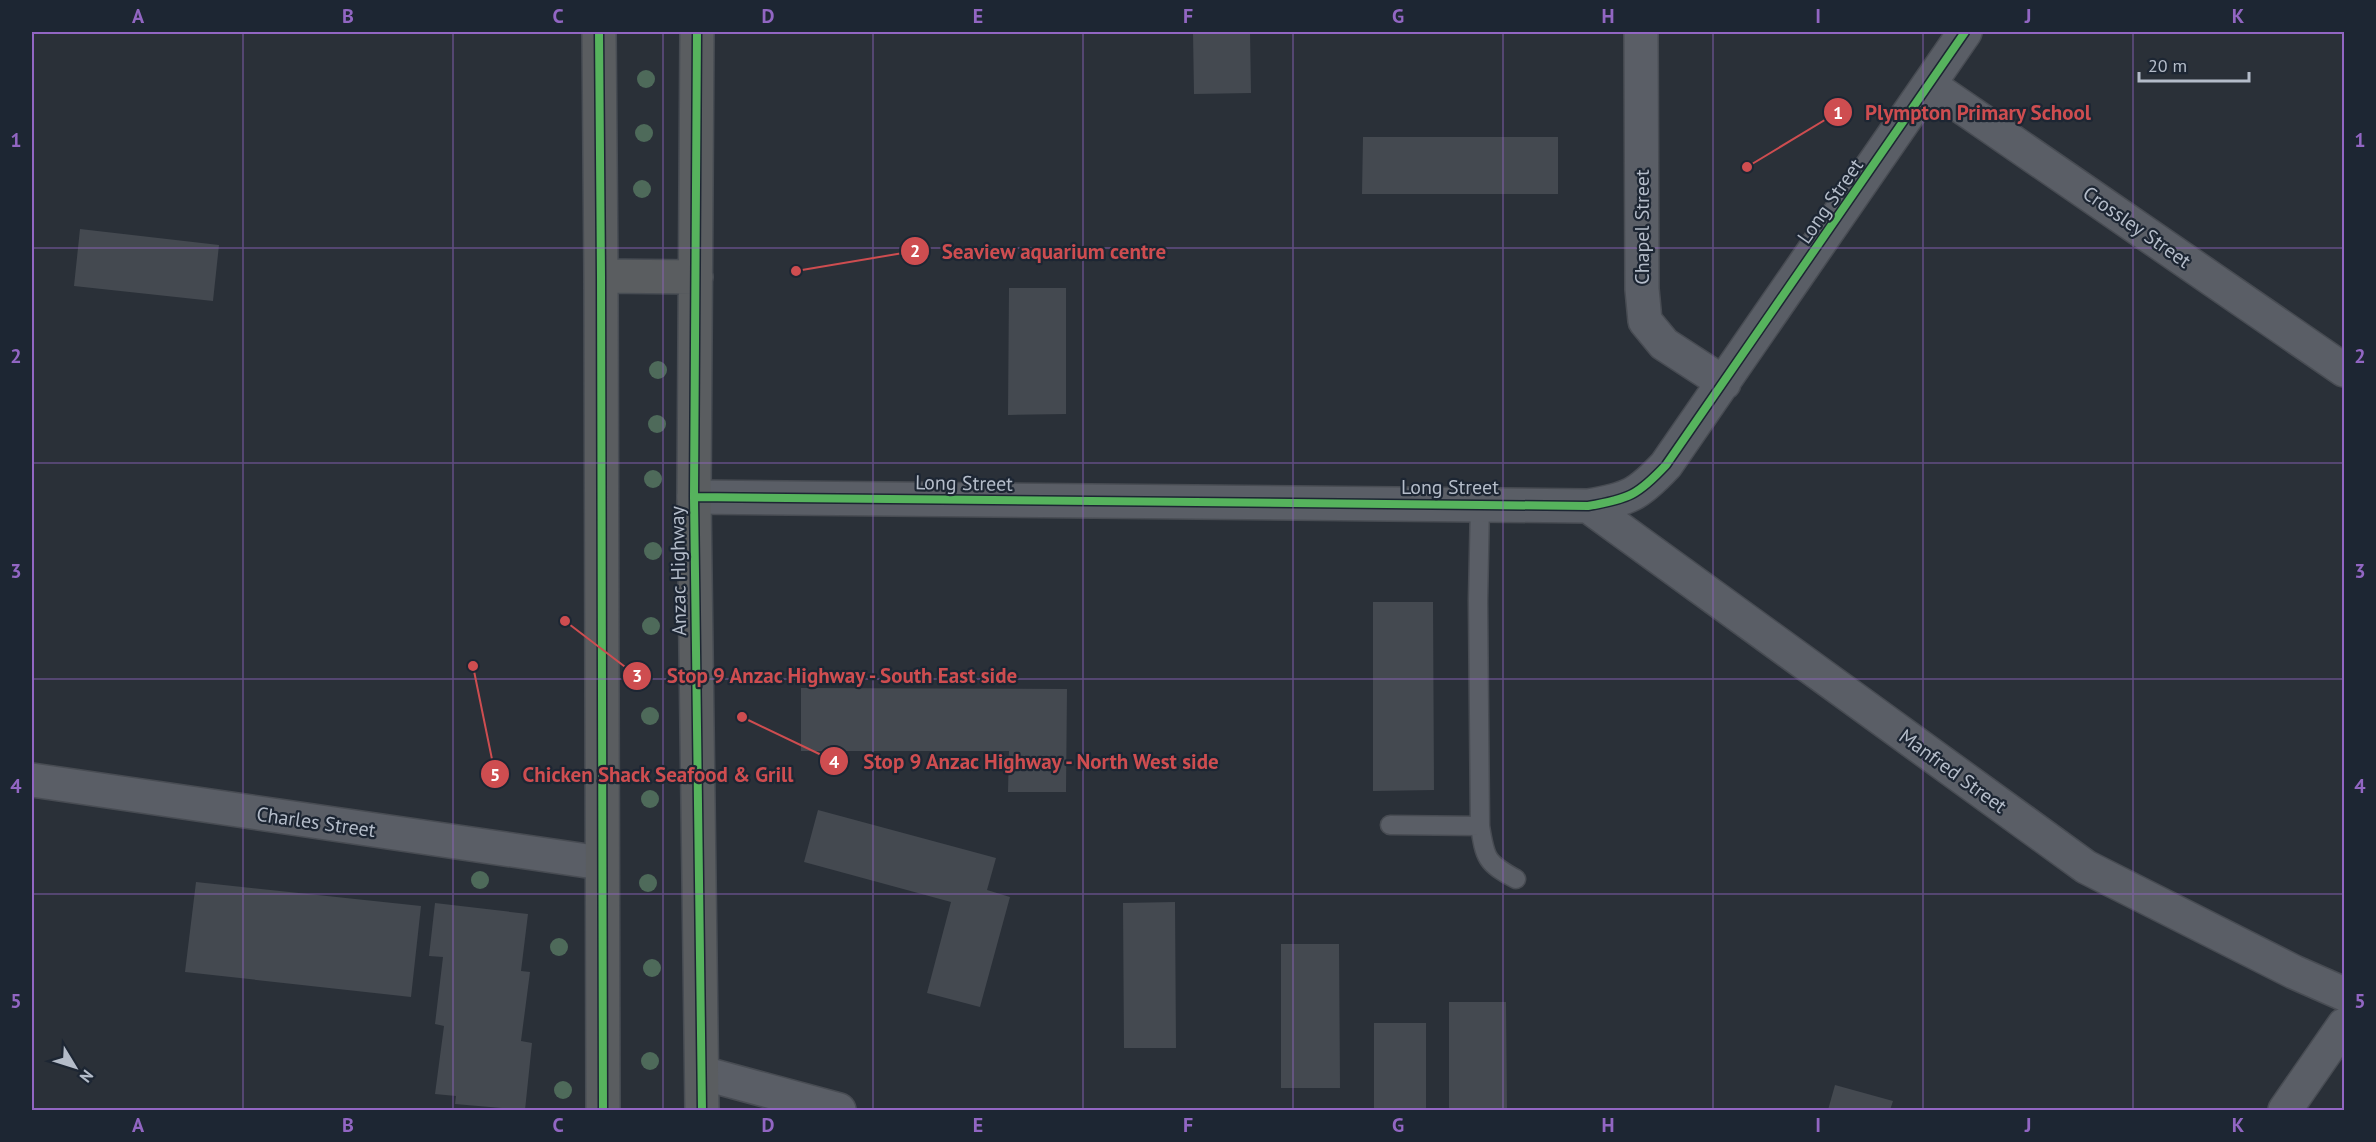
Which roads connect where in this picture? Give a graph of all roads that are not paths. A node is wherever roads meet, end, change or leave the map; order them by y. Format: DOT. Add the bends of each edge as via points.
graph roads {
  1 [pos="599,32"];
  2 [pos="697,32"];
  3 [pos="1641,32"];
  4 [pos="1965,32"];
  5 [pos="1930,85"];
  6 [pos="601,276"];
  7 [pos="696,277"];
  8 [pos="2344,370"];
  9 [pos="1724,383"];
  10 [pos="694,497"];
  11 [pos="1480,504"];
  12 [pos="1588,506"];
  13 [pos="32,780"];
  14 [pos="1390,825"];
  15 [pos="1480,826"];
  16 [pos="601,863"];
  17 [pos="1516,879"];
  18 [pos="2344,994"];
  19 [pos="2344,1025"];
  20 [pos="702,1073"];
  21 [pos="603,1110"];
  22 [pos="702,1110"];
  23 [pos="839,1110"];
  24 [pos="2285,1110"];
  1 -- 6 [label="highway"];
  2 -- 7 [label="highway, Anzac Highway"];
  3 -- 9 [label="street, Chapel Street" via="1645,321 1664,344"];
  4 -- 5 [label="street, Long Street"];
  5 -- 8 [label="street, Crossley Street"];
  5 -- 9 [label="street, Long Street"];
  6 -- 7 [label="highway"];
  6 -- 16 [label="highway"];
  7 -- 10 [label="highway, Anzac Highway"];
  9 -- 12 [label="street, Long Street" via="1666,465 1644,488 1618,501"];
  10 -- 11 [label="street, Long Street"];
  10 -- 20 [label="highway, Anzac Highway"];
  11 -- 12 [label="street, Long Street"];
  11 -- 15 [label="lane"];
  12 -- 18 [label="street, Manfred Street" via="2086,867"];
  13 -- 16 [label="street, Charles Street"];
  14 -- 15 [label="lane"];
  15 -- 17 [label="lane" via="1484,854"];
  16 -- 21 [label="highway"];
  19 -- 24 [label="street"];
  20 -- 22 [label="highway, Anzac Highway"];
  20 -- 23 [label="street"];
}
